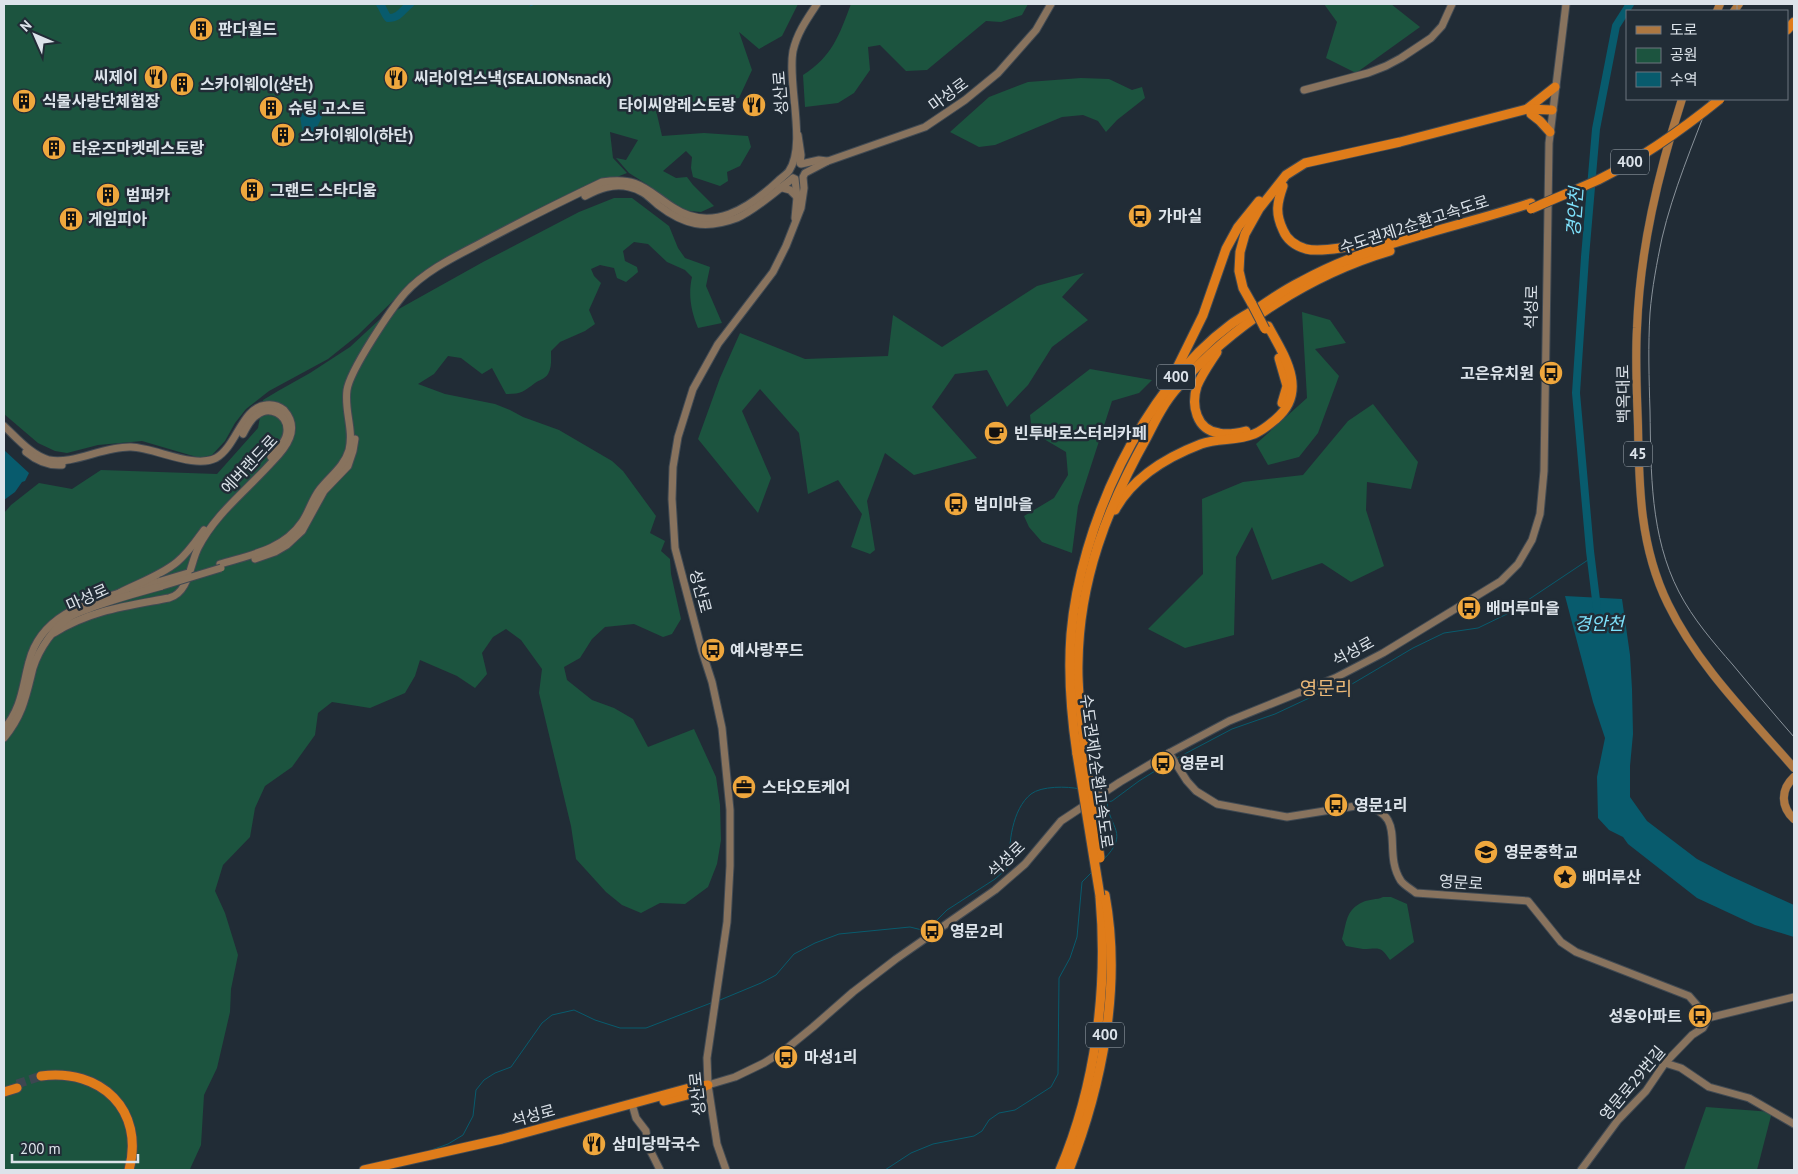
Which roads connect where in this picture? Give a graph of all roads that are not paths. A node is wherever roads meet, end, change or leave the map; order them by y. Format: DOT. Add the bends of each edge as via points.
graph roads {
  1 [pos="817,4"];
  2 [pos="1051,4"];
  3 [pos="1452,4"];
  4 [pos="1566,4"];
  5 [pos="1555,87"];
  6 [pos="1304,90"];
  7 [pos="1682,100"];
  8 [pos="1686,100"];
  9 [pos="1713,100"];
  10 [pos="1719,100"];
  11 [pos="1552,110"];
  12 [pos="1529,112"];
  13 [pos="1675,121"];
  14 [pos="796,128"];
  15 [pos="1550,132"];
  16 [pos="796,139"];
  17 [pos="801,149"];
  18 [pos="818,163"];
  19 [pos="801,164"];
  20 [pos="790,168"];
  21 [pos="1286,175"];
  22 [pos="799,176"];
  23 [pos="777,186"];
  24 [pos="1282,186"];
  25 [pos="804,188"];
  26 [pos="797,197"];
  27 [pos="1531,206"];
  28 [pos="1462,224"];
  29 [pos="794,228"];
  30 [pos="1253,303"];
  31 [pos="1266,327"];
  32 [pos="1224,342"];
  33 [pos="1171,382"];
  34 [pos="4,426"];
  35 [pos="4,432"];
  36 [pos="1101,531"];
  37 [pos="162,583"];
  38 [pos="119,593"];
  39 [pos="54,633"];
  40 [pos="4,729"];
  41 [pos="4,738"];
  42 [pos="1081,754"];
  43 [pos="1170,755"];
  44 [pos="1794,767"];
  45 [pos="1794,777"];
  46 [pos="1794,819"];
  47 [pos="1102,896"];
  48 [pos="1794,997"];
  49 [pos="1708,1018"];
  50 [pos="1665,1063"];
  51 [pos="708,1085"];
  52 [pos="4,1088"];
  53 [pos="4,1092"];
  54 [pos="633,1106"];
  55 [pos="1794,1124"];
  56 [pos="124,1170"];
  57 [pos="129,1170"];
  58 [pos="364,1170"];
  59 [pos="383,1170"];
  60 [pos="660,1170"];
  61 [pos="726,1170"];
  62 [pos="1060,1170"];
  63 [pos="1069,1170"];
  64 [pos="1581,1170"];
  1 -- 14 [label="street, 성산로" via="800,29 793,50 791,72"];
  2 -- 18 [label="street, 마성로" via="1036,30 998,73 965,100 925,127"];
  3 -- 6 [label="street" via="1442,26 1431,38 1401,58 1368,73"];
  4 -- 5 [label="street, 석성로"];
  5 -- 11 [label="street, 석성로"];
  5 -- 12 [label="highway"];
  7 -- 13 [label="main road, 백옥대로 / 45"];
  8 -- 13 [label="main road"];
  9 -- 27 [label="highway, 수도권제2순환고속도로 / 400" via="1634,154"];
  10 -- 27 [label="highway, 수도권제2순환고속도로 / 400, bridge" via="1623,166 1598,180"];
  11 -- 12 [label="highway"];
  11 -- 15 [label="street, 석성로"];
  12 -- 15 [label="highway"];
  12 -- 21 [label="highway" via="1305,163"];
  12 -- 24 [label="highway" via="1307,169 1289,177"];
  13 -- 44 [label="main road, 백옥대로 / 45" via="1654,195 1639,295 1636,361 1639,490 1644,529 1660,585 1684,635"];
  14 -- 16 [label="street"];
  14 -- 17 [label="street"];
  15 -- 43 [label="street, 석성로" via="1544,471 1540,514 1532,540 1518,564 1501,581 1383,653 1335,678 1230,721"];
  16 -- 20 [label="street"];
  16 -- 23 [label="street"];
  17 -- 18 [label="street"];
  17 -- 19 [label="street"];
  18 -- 19 [label="street"];
  18 -- 22 [label="street"];
  18 -- 25 [label="street"];
  19 -- 20 [label="street"];
  19 -- 22 [label="street" via="804,168"];
  20 -- 22 [label="street"];
  20 -- 23 [label="street"];
  21 -- 30 [label="highway" via="1259,209 1245,234 1240,252 1239,271 1243,288"];
  21 -- 33 [label="highway" via="1238,227 1226,249 1203,315"];
  22 -- 23 [label="street"];
  22 -- 25 [label="street"];
  22 -- 26 [label="street"];
  23 -- 26 [label="street" via="790,190"];
  23 -- 37 [label="street, bridge" via="737,212 708,219 683,214 642,185 616,180 602,182 450,260 414,285 394,307 356,368 347,389 352,436 348,452 343,464 320,489 290,536 273,547"];
  24 -- 28 [label="highway" via="1277,203 1278,218 1294,245 1307,249 1326,250"];
  24 -- 30 [label="highway" via="1246,244 1243,265"];
  25 -- 29 [label="street"];
  26 -- 29 [label="street"];
  27 -- 28 [label="highway, 수도권제2순환고속도로 / 400"];
  27 -- 32 [label="highway, 수도권제2순환고속도로 / 400" via="1384,252 1339,270 1272,306"];
  28 -- 33 [label="highway, 수도권제2순환고속도로 / 400" via="1379,248 1302,280 1230,325"];
  29 -- 51 [label="street, 성산로" via="773,272 718,344 693,389 673,467 675,548 722,728 730,810 727,922 707,1058"];
  30 -- 31 [label="highway, bridge"];
  31 -- 32 [label="highway" via="1282,364 1287,386 1277,413 1255,430 1217,433 1196,418 1196,388"];
  31 -- 36 [label="highway" via="1292,379 1290,401 1281,414 1255,434 1204,443 1160,464 1128,489"];
  32 -- 36 [label="highway, 수도권제2순환고속도로 / 400" via="1168,398 1124,477"];
  33 -- 42 [label="highway, 수도권제2순환고속도로 / 400" via="1123,463 1099,516 1086,558 1075,608 1070,656 1071,701"];
  34 -- 39 [label="street, 에버랜드로" via="45,459 69,460 127,447 201,462 225,452 249,414 260,406 280,407 291,423 291,436 282,451 206,534 178,595 100,612"];
  35 -- 38 [label="street, 에버랜드로" via="33,457 51,465 128,450 204,466 229,454 259,413 273,410 282,416 287,431 281,444 226,502 186,553 164,571"];
  36 -- 42 [label="highway, 수도권제2순환고속도로 / 400" via="1091,567 1079,645"];
  37 -- 38 [label="street, 마성로"];
  37 -- 39 [label="street, 마성로" via="77,614 62,623"];
  38 -- 40 [label="street, 마성로" via="72,609 45,631 31,654 18,707"];
  39 -- 41 [label="street, 마성로" via="36,660 23,709"];
  42 -- 47 [label="highway, 수도권제2순환고속도로 / 400, bridge"];
  43 -- 49 [label="street, 영문로" via="1187,782 1217,804 1287,817 1362,804 1374,807 1385,814 1391,826 1394,864 1401,882 1416,893 1528,901 1561,942 1576,952 1689,996"];
  43 -- 51 [label="street, 석성로" via="1062,821 1026,864 995,890 896,959 786,1049 757,1067"];
  45 -- 46 [label="main road" via="1786,787 1784,800"];
  47 -- 62 [label="highway, 수도권제2순환고속도로 / 400" via="1103,968 1098,1025 1082,1105"];
  47 -- 63 [label="highway, 수도권제2순환고속도로 / 400" via="1109,917 1107,1020 1096,1088"];
  48 -- 49 [label="street"];
  49 -- 50 [label="street, 영문로29번길" via="1704,1028 1692,1035"];
  50 -- 55 [label="street" via="1681,1068 1709,1087 1749,1098"];
  50 -- 64 [label="street, 영문로29번길" via="1646,1092 1618,1120"];
  51 -- 54 [label="highway, 석성로"];
  51 -- 61 [label="street, 성산로" via="717,1144"];
  52 -- 53 [label="highway" via="17,1086"];
  54 -- 58 [label="highway, 석성로"];
  54 -- 59 [label="highway, 석성로" via="506,1143"];
  54 -- 60 [label="street"];
  56 -- 57 [label="highway" via="128,1141 113,1105 84,1084 42,1079 55,1074 88,1080 114,1099 131,1128 133,1155"];
}
